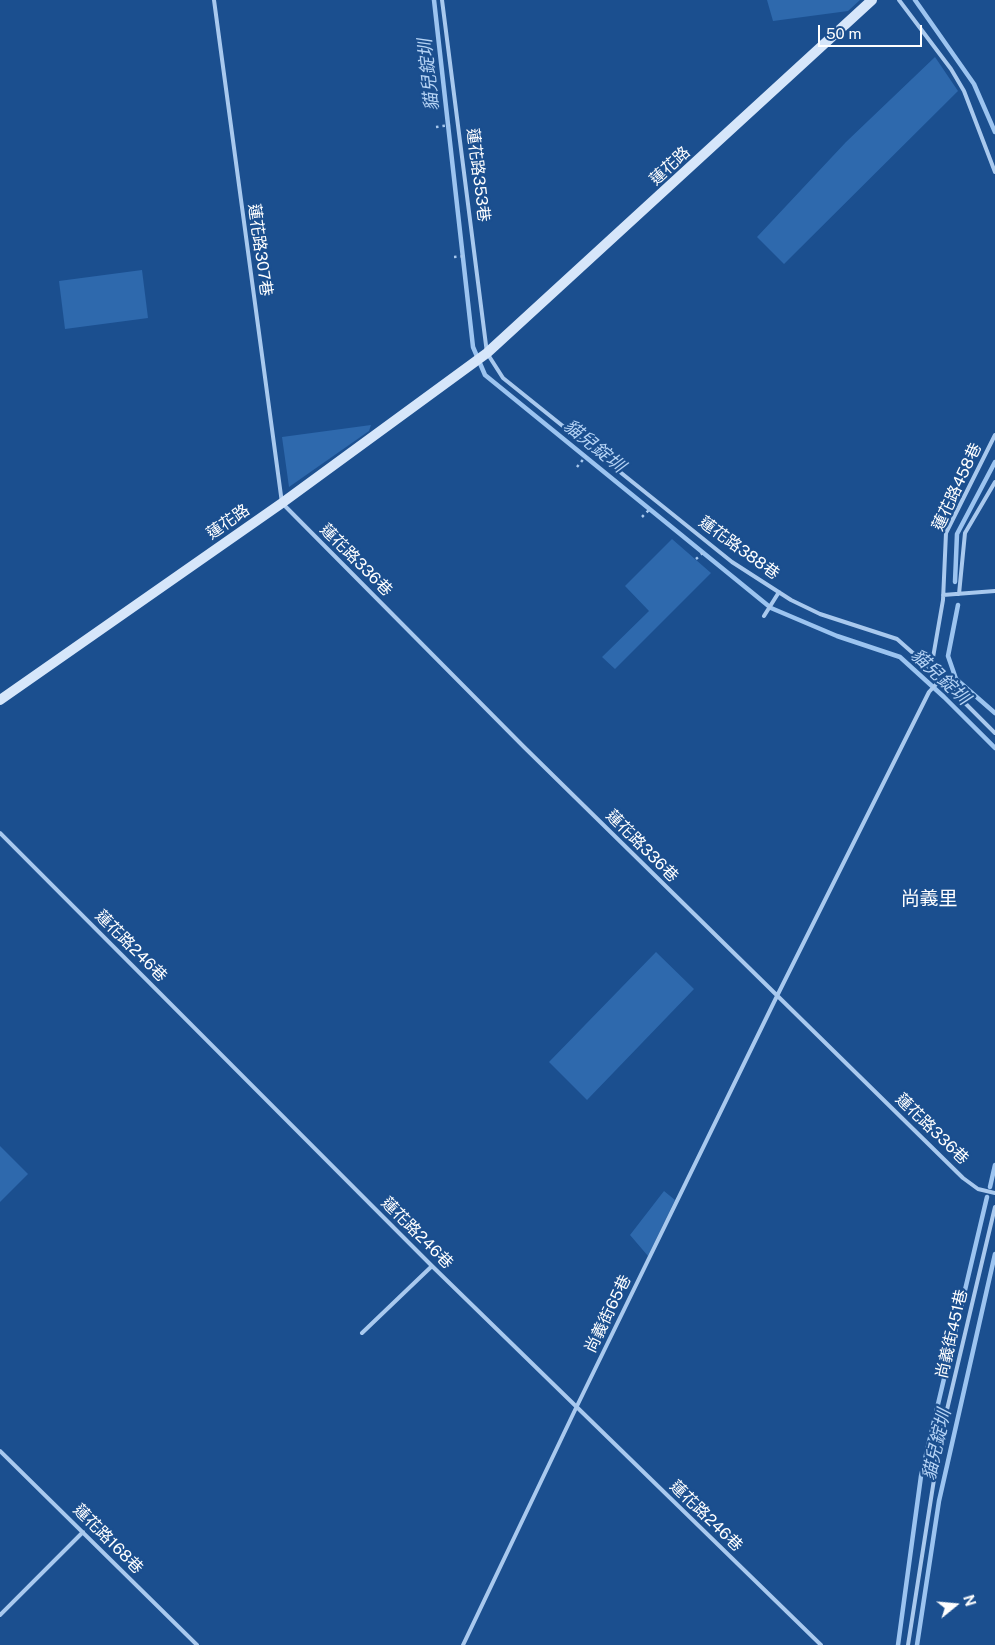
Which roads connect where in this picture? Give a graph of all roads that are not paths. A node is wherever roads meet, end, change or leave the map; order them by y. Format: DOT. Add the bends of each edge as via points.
graph roads {
  1 [pos="214,0"];
  2 [pos="442,0"];
  3 [pos="872,0"];
  4 [pos="899,0"];
  5 [pos="995,172"];
  6 [pos="487,353"];
  7 [pos="995,435"];
  8 [pos="995,482"];
  9 [pos="990,491"];
  10 [pos="995,492"];
  11 [pos="282,503"];
  12 [pos="995,591"];
  13 [pos="779,592"];
  14 [pos="959,594"];
  15 [pos="944,595"];
  16 [pos="764,616"];
  17 [pos="932,669"];
  18 [pos="941,679"];
  19 [pos="0,700"];
  20 [pos="995,733"];
  21 [pos="0,834"];
  22 [pos="777,996"];
  23 [pos="995,1193"];
  24 [pos="995,1207"];
  25 [pos="432,1266"];
  26 [pos="362,1333"];
  27 [pos="576,1408"];
  28 [pos="0,1451"];
  29 [pos="83,1532"];
  30 [pos="0,1615"];
  31 [pos="197,1645"];
  32 [pos="464,1645"];
  33 [pos="821,1645"];
  34 [pos="908,1645"];
  1 -- 11 [label="lane, 蓮花路307巷"];
  2 -- 6 [label="lane, 蓮花路353巷"];
  3 -- 6 [label="street, 蓮花路"];
  4 -- 5 [label="lane" via="964,91"];
  6 -- 11 [label="street, 蓮花路"];
  6 -- 13 [label="lane, 蓮花路388巷" via="503,378 732,562"];
  7 -- 15 [label="lane, 蓮花路458巷" via="946,534"];
  8 -- 9 [label="lane"];
  9 -- 10 [label="lane"];
  9 -- 14 [label="lane" via="965,533"];
  11 -- 19 [label="street, 蓮花路"];
  11 -- 22 [label="lane, 蓮花路336巷"];
  12 -- 14 [label="lane"];
  13 -- 16 [label="lane"];
  13 -- 17 [label="lane, 蓮花路388巷" via="820,614 897,638"];
  14 -- 15 [label="lane"];
  15 -- 17 [label="lane, 蓮花路458巷"];
  17 -- 18 [label="lane, 蓮花路388巷"];
  18 -- 20 [label="lane, 蓮花路388巷"];
  18 -- 22 [label="lane, 尚義街65巷" via="929,692"];
  21 -- 25 [label="lane, 蓮花路246巷"];
  22 -- 23 [label="lane, 蓮花路336巷" via="963,1178 978,1189"];
  22 -- 27 [label="lane, 尚義街65巷"];
  24 -- 34 [label="lane, 尚義街451巷" via="941,1435"];
  25 -- 26 [label="lane"];
  25 -- 27 [label="lane, 蓮花路246巷"];
  27 -- 32 [label="lane, 尚義街65巷"];
  27 -- 33 [label="lane, 蓮花路246巷"];
  28 -- 29 [label="lane, 蓮花路168巷"];
  29 -- 30 [label="lane"];
  29 -- 31 [label="lane, 蓮花路168巷"];
}
